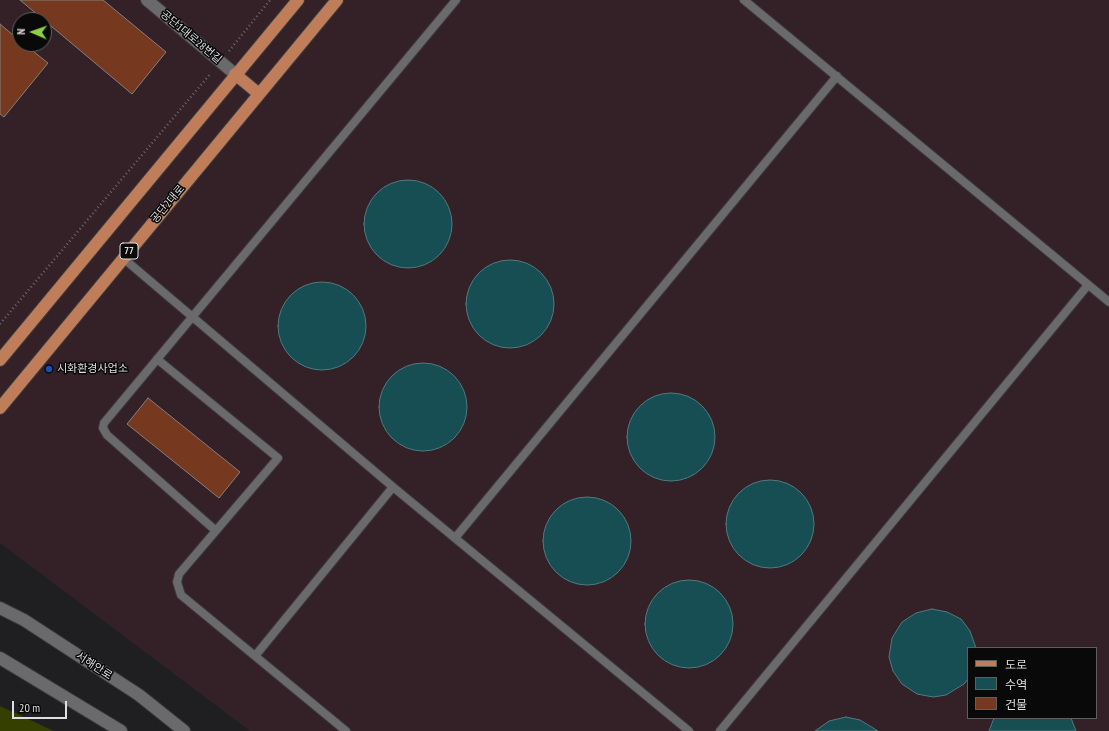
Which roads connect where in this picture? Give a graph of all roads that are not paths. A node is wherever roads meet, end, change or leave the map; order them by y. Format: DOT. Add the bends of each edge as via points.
graph roads {
  1 [pos="146,0"];
  2 [pos="298,0"];
  3 [pos="337,0"];
  4 [pos="456,0"];
  5 [pos="744,0"];
  6 [pos="235,74"];
  7 [pos="837,76"];
  8 [pos="259,94"];
  9 [pos="123,258"];
  10 [pos="1088,284"];
  11 [pos="1109,302"];
  12 [pos="192,317"];
  13 [pos="157,359"];
  14 [pos="0,360"];
  15 [pos="0,408"];
  16 [pos="393,487"];
  17 [pos="215,530"];
  18 [pos="455,538"];
  19 [pos="0,608"];
  20 [pos="255,656"];
  21 [pos="0,658"];
  22 [pos="121,731"];
  23 [pos="184,731"];
  24 [pos="346,731"];
  25 [pos="689,731"];
  26 [pos="720,731"];
  1 -- 6 [label="main road, 공단1대로28번길"];
  2 -- 6 [label="main road"];
  3 -- 8 [label="main road, 공단2대로 / 77"];
  4 -- 12 [label="lane"];
  5 -- 7 [label="lane"];
  6 -- 8 [label="main road"];
  6 -- 14 [label="main road"];
  7 -- 10 [label="lane"];
  7 -- 18 [label="lane"];
  8 -- 9 [label="main road, 공단2대로 / 77"];
  9 -- 12 [label="lane"];
  9 -- 15 [label="main road, 공단2대로 / 77"];
  10 -- 11 [label="lane"];
  10 -- 26 [label="lane"];
  12 -- 13 [label="lane"];
  12 -- 16 [label="lane"];
  13 -- 17 [label="lane" via="104,423 103,428 106,435"];
  13 -- 17 [label="lane" via="278,458"];
  16 -- 18 [label="lane"];
  16 -- 20 [label="lane"];
  17 -- 20 [label="lane" via="179,574 178,589 181,595"];
  18 -- 25 [label="lane"];
  19 -- 23 [label="main road, 서해안로" via="24,620 139,695"];
  20 -- 24 [label="lane"];
  21 -- 22 [label="main road"];
}
